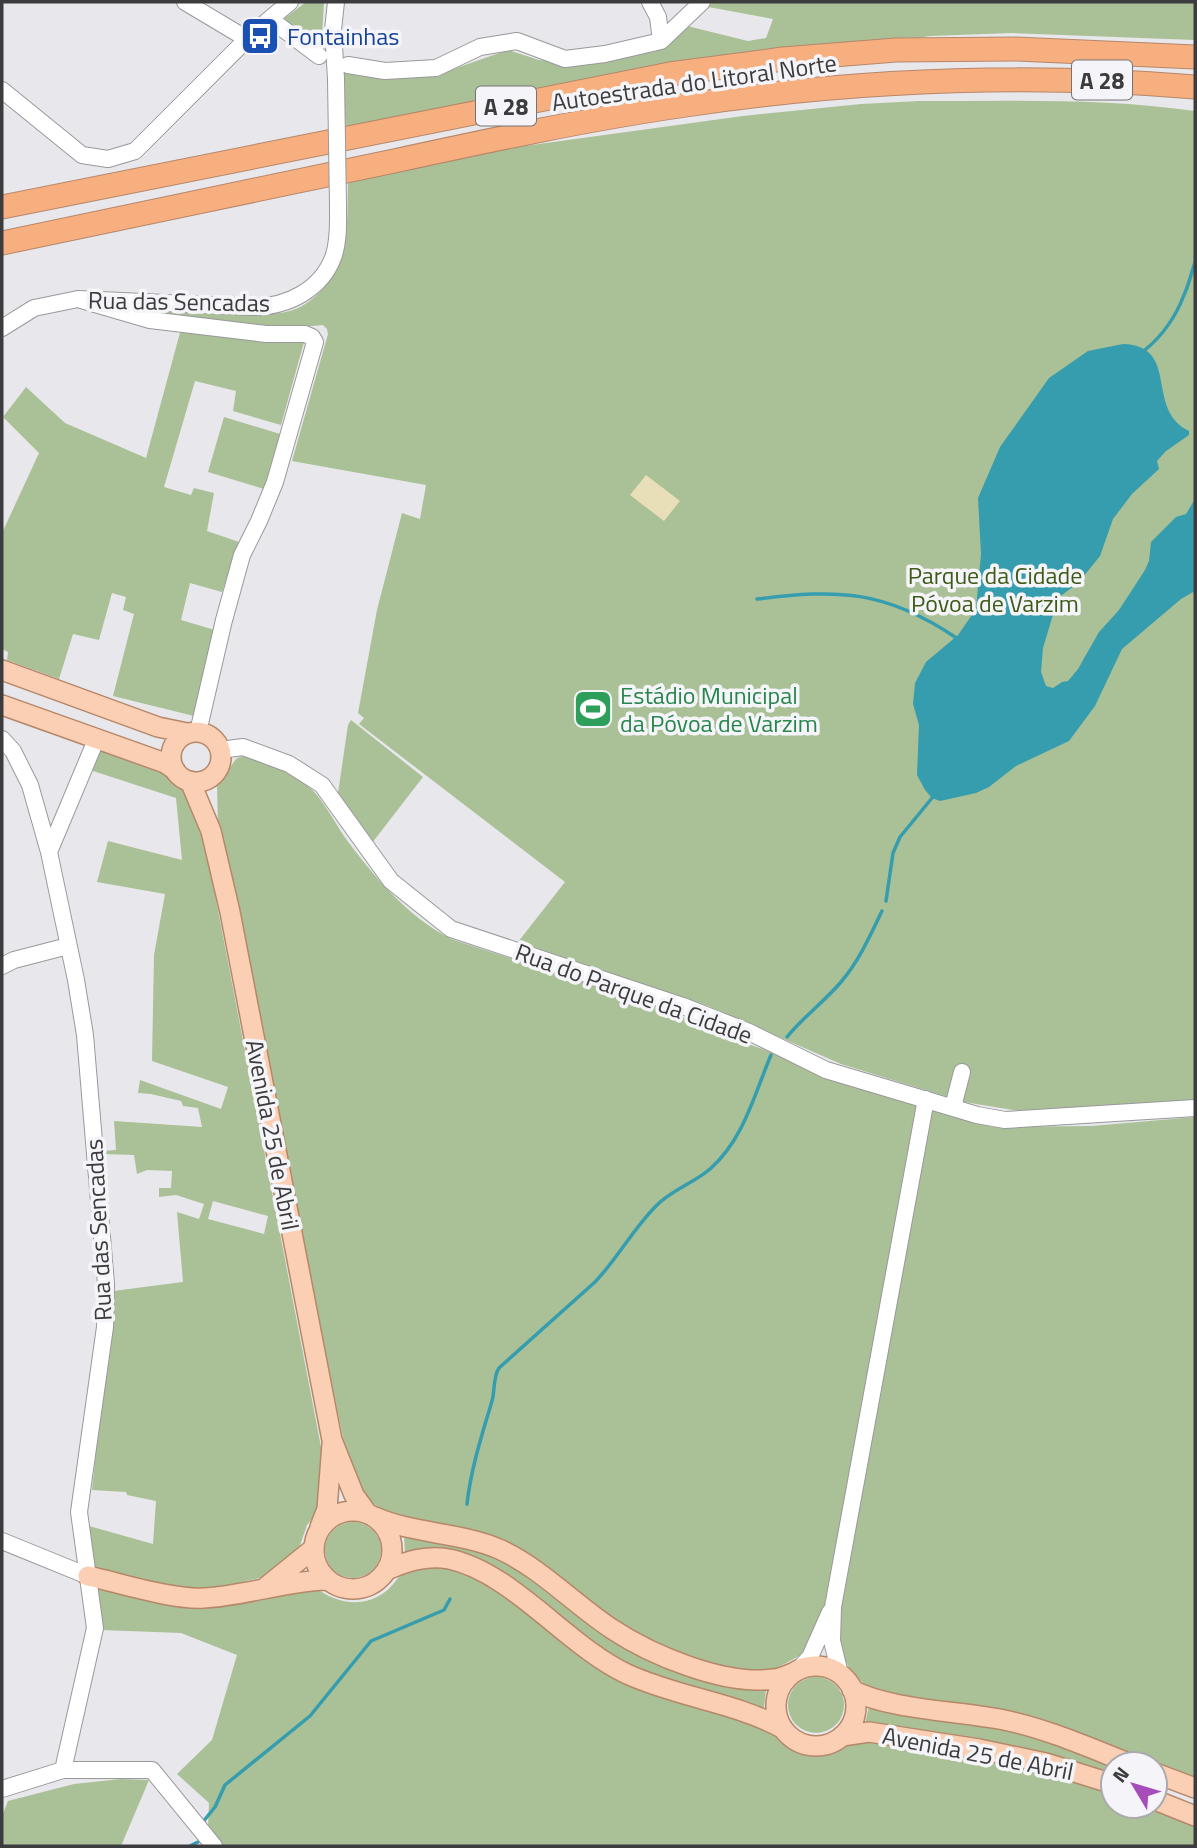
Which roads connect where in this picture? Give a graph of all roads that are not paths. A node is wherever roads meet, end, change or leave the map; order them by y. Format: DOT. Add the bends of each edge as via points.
graph roads {
  1 [pos="185,2"];
  2 [pos="290,2"];
  3 [pos="336,2"];
  4 [pos="650,2"];
  5 [pos="702,2"];
  6 [pos="270,19"];
  7 [pos="247,38"];
  8 [pos="661,41"];
  9 [pos="319,56"];
  10 [pos="1195,57"];
  11 [pos="348,65"];
  12 [pos="1194,87"];
  13 [pos="2,90"];
  14 [pos="2,207"];
  15 [pos="2,243"];
  16 [pos="78,299"];
  17 [pos="2,328"];
  18 [pos="2,670"];
  19 [pos="2,705"];
  20 [pos="192,733"];
  21 [pos="2,739"];
  22 [pos="96,740"];
  23 [pos="220,750"];
  24 [pos="215,772"];
  25 [pos="183,775"];
  26 [pos="212,831"];
  27 [pos="49,852"];
  28 [pos="68,946"];
  29 [pos="2,966"];
  30 [pos="962,1072"];
  31 [pos="926,1099"];
  32 [pos="953,1107"];
  33 [pos="1195,1108"];
  34 [pos="332,1440"];
  35 [pos="371,1515"];
  36 [pos="320,1527"];
  37 [pos="2,1541"];
  38 [pos="313,1549"];
  39 [pos="387,1570"];
  40 [pos="88,1576"];
  41 [pos="326,1580"];
  42 [pos="265,1587"];
  43 [pos="833,1607"];
  44 [pos="796,1671"];
  45 [pos="840,1674"];
  46 [pos="852,1690"];
  47 [pos="782,1728"];
  48 [pos="842,1736"];
  49 [pos="1099,1751"];
  50 [pos="63,1770"];
  51 [pos="1169,1778"];
  52 [pos="1099,1780"];
  53 [pos="1195,1788"];
  54 [pos="2,1789"];
  55 [pos="1169,1806"];
  56 [pos="1195,1816"];
  57 [pos="214,1846"];
  1 -- 7 [label="street"];
  2 -- 6 [label="street"];
  3 -- 16 [label="street, Rua das Sencadas, bridge" via="336,247 329,265 306,292 265,307"];
  4 -- 8 [label="street" via="658,17"];
  5 -- 8 [label="street"];
  6 -- 7 [label="street"];
  6 -- 9 [label="street"];
  7 -- 13 [label="street" via="135,150 108,159 82,155"];
  8 -- 11 [label="street" via="565,60 517,41 480,47 436,68 385,71"];
  10 -- 14 [label="highway, Autoestrada do Litoral Norte / A 28" via="896,50 670,74"];
  12 -- 15 [label="highway, Autoestrada do Litoral Norte / A 28" via="1012,79 877,84 689,104 580,122"];
  16 -- 17 [label="street, Rua das Sencadas" via="34,308"];
  16 -- 20 [label="street" via="150,320 266,334 305,334 316,342 275,482 242,555"];
  18 -- 20 [label="main road" via="158,727"];
  19 -- 22 [label="main road"];
  20 -- 23 [label="main road" via="212,737"];
  20 -- 25 [label="main road" via="172,749 171,756"];
  21 -- 27 [label="street, Rua das Sencadas" via="30,785"];
  22 -- 25 [label="main road"];
  22 -- 27 [label="street"];
  23 -- 24 [label="main road, Avenida 25 de Abril"];
  23 -- 31 [label="street, Rua do Parque da Cidade" via="243,747 289,764 322,786 391,881 451,929 683,1006 826,1070"];
  24 -- 25 [label="main road" via="204,780"];
  24 -- 26 [label="main road, Avenida 25 de Abril"];
  25 -- 26 [label="main road, Avenida 25 de Abril"];
  26 -- 34 [label="main road, Avenida 25 de Abril"];
  27 -- 28 [label="street, Rua das Sencadas"];
  28 -- 29 [label="street"];
  28 -- 40 [label="street, Rua das Sencadas" via="85,1035 107,1284 104,1338 80,1500"];
  30 -- 32 [label="street"];
  31 -- 32 [label="street, Rua do Parque da Cidade"];
  31 -- 43 [label="street"];
  32 -- 33 [label="street, Rua do Parque da Cidade" via="1005,1120"];
  34 -- 35 [label="main road, Avenida 25 de Abril" via="354,1496"];
  34 -- 36 [label="main road, Avenida 25 de Abril" via="327,1509"];
  35 -- 36 [label="main road" via="346,1511"];
  35 -- 39 [label="main road, Avenida 25 de Abril" via="390,1535"];
  35 -- 44 [label="main road" via="395,1526 499,1549 613,1630 677,1663 746,1679 773,1679"];
  36 -- 38 [label="main road, Avenida 25 de Abril"];
  37 -- 40 [label="street"];
  38 -- 41 [label="main road"];
  38 -- 42 [label="main road"];
  39 -- 41 [label="main road" via="362,1589 337,1587"];
  39 -- 47 [label="main road" via="424,1558 469,1565 625,1673"];
  40 -- 42 [label="main road" via="200,1598"];
  40 -- 50 [label="street, Rua das Sencadas" via="94,1628"];
  41 -- 42 [label="main road"];
  43 -- 44 [label="street" via="810,1657"];
  43 -- 45 [label="street" via="832,1641"];
  44 -- 45 [label="main road" via="819,1666"];
  44 -- 47 [label="main road" via="778,1692 777,1717"];
  45 -- 46 [label="main road"];
  46 -- 48 [label="main road" via="855,1714"];
  46 -- 49 [label="main road, Avenida 25 de Abril" via="878,1700 1006,1720"];
  47 -- 48 [label="main road" via="792,1738 817,1746"];
  48 -- 52 [label="main road, Avenida 25 de Abril" via="869,1732 979,1749"];
  50 -- 54 [label="street"];
  50 -- 57 [label="street" via="152,1770"];
  51 -- 53 [label="main road"];
  55 -- 56 [label="main road"];
}
